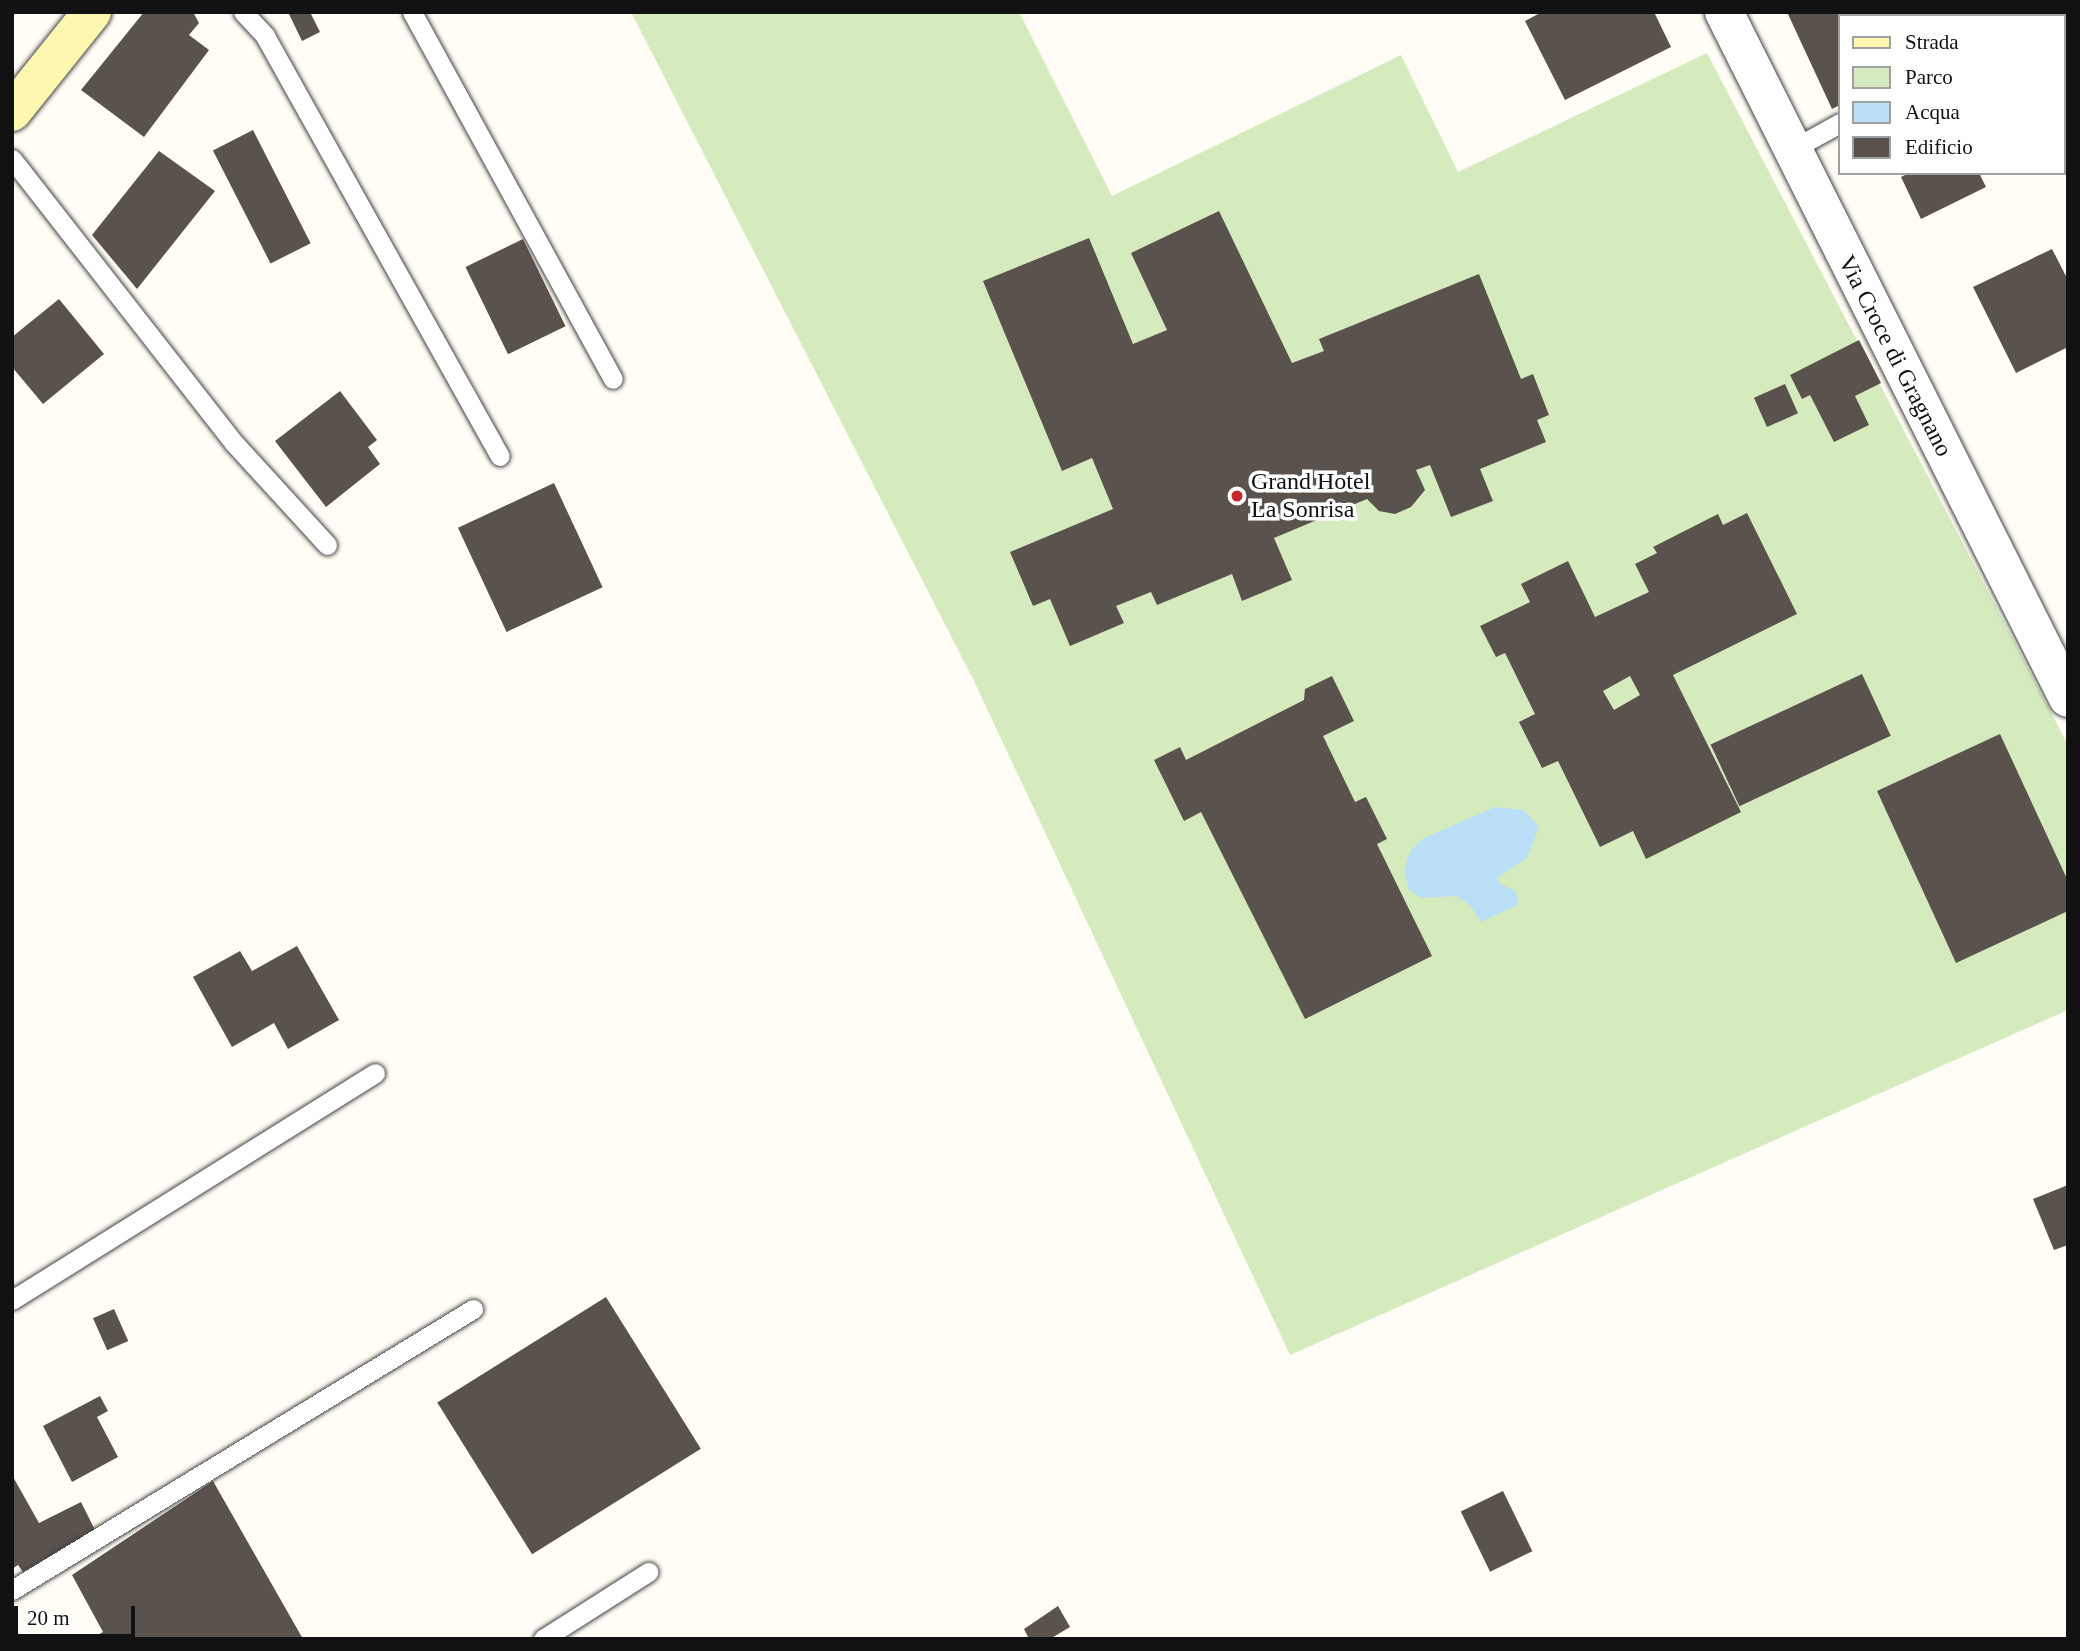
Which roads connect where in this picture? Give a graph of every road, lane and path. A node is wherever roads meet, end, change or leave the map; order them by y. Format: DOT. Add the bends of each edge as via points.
graph roads {
  1 [pos="92,12"];
  2 [pos="243,12"];
  3 [pos="412,12"];
  4 [pos="1724,12"];
  5 [pos="12,112"];
  6 [pos="1839,124"];
  7 [pos="1791,150"];
  8 [pos="12,159"];
  9 [pos="613,379"];
  10 [pos="500,456"];
  11 [pos="327,545"];
  12 [pos="2068,698"];
  13 [pos="375,1073"];
  14 [pos="12,1300"];
  15 [pos="473,1309"];
  16 [pos="648,1572"];
  17 [pos="12,1590"];
  18 [pos="543,1639"];
  1 -- 5 [label="main road"];
  2 -- 10 [label="lane" via="265,36"];
  3 -- 9 [label="lane"];
  4 -- 7 [label="street, Via Croce di Gragnano"];
  6 -- 7 [label="lane"];
  7 -- 12 [label="street, Via Croce di Gragnano"];
  8 -- 11 [label="lane" via="234,443"];
  13 -- 14 [label="lane"];
  15 -- 17 [label="lane"];
  16 -- 18 [label="lane"];
}
